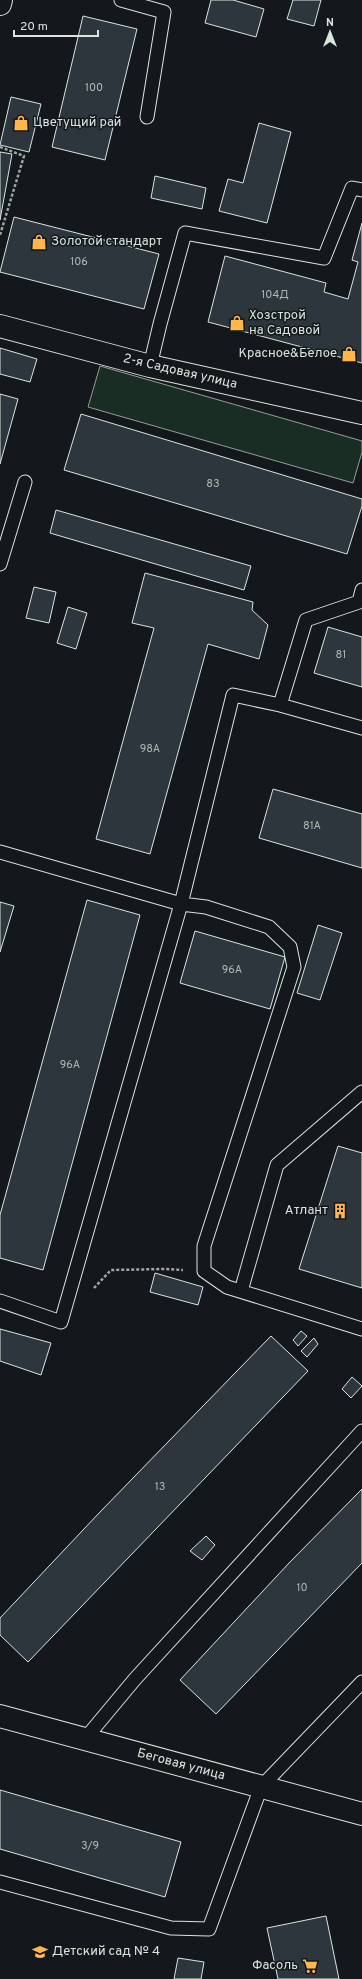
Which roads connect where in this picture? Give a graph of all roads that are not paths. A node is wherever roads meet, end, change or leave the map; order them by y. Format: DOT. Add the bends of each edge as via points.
graph roads {
  1 [pos="1,0"];
  2 [pos="121,0"];
  3 [pos="0,4"];
  4 [pos="147,117"];
  5 [pos="362,190"];
  6 [pos="0,326"];
  7 [pos="150,366"];
  8 [pos="362,413"];
  9 [pos="25,482"];
  10 [pos="0,564"];
  11 [pos="362,590"];
  12 [pos="280,705"];
  13 [pos="362,728"];
  14 [pos="0,852"];
  15 [pos="181,904"];
  16 [pos="362,1092"];
  17 [pos="241,1291"];
  18 [pos="0,1301"];
  19 [pos="362,1329"];
  20 [pos="362,1431"];
  21 [pos="362,1682"];
  22 [pos="0,1716"];
  23 [pos="86,1739"];
  24 [pos="262,1787"];
  25 [pos="362,1814"];
  26 [pos="0,1882"];
  1 -- 3 [label="main road"];
  2 -- 4 [label="lane" via="164,12"];
  5 -- 7 [label="lane" via="352,188 324,258 185,233"];
  6 -- 7 [label="main road, 2-я Садовая улица"];
  7 -- 8 [label="main road, 2-я Садовая улица"];
  9 -- 10 [label="lane"];
  11 -- 12 [label="lane" via="359,602 306,620"];
  12 -- 13 [label="lane"];
  12 -- 15 [label="lane" via="233,695"];
  14 -- 15 [label="lane"];
  15 -- 17 [label="lane" via="206,907 269,928 290,947 294,967 204,1246 204,1271 227,1287"];
  15 -- 18 [label="lane" via="61,1322"];
  16 -- 17 [label="lane" via="277,1165"];
  17 -- 19 [label="lane"];
  20 -- 23 [label="lane" via="135,1679"];
  21 -- 24 [label="lane"];
  22 -- 23 [label="main road, Беговая улица"];
  23 -- 24 [label="main road, Беговая улица"];
  24 -- 25 [label="main road, Беговая улица"];
  24 -- 26 [label="lane" via="209,1929 171,1928"];
}
